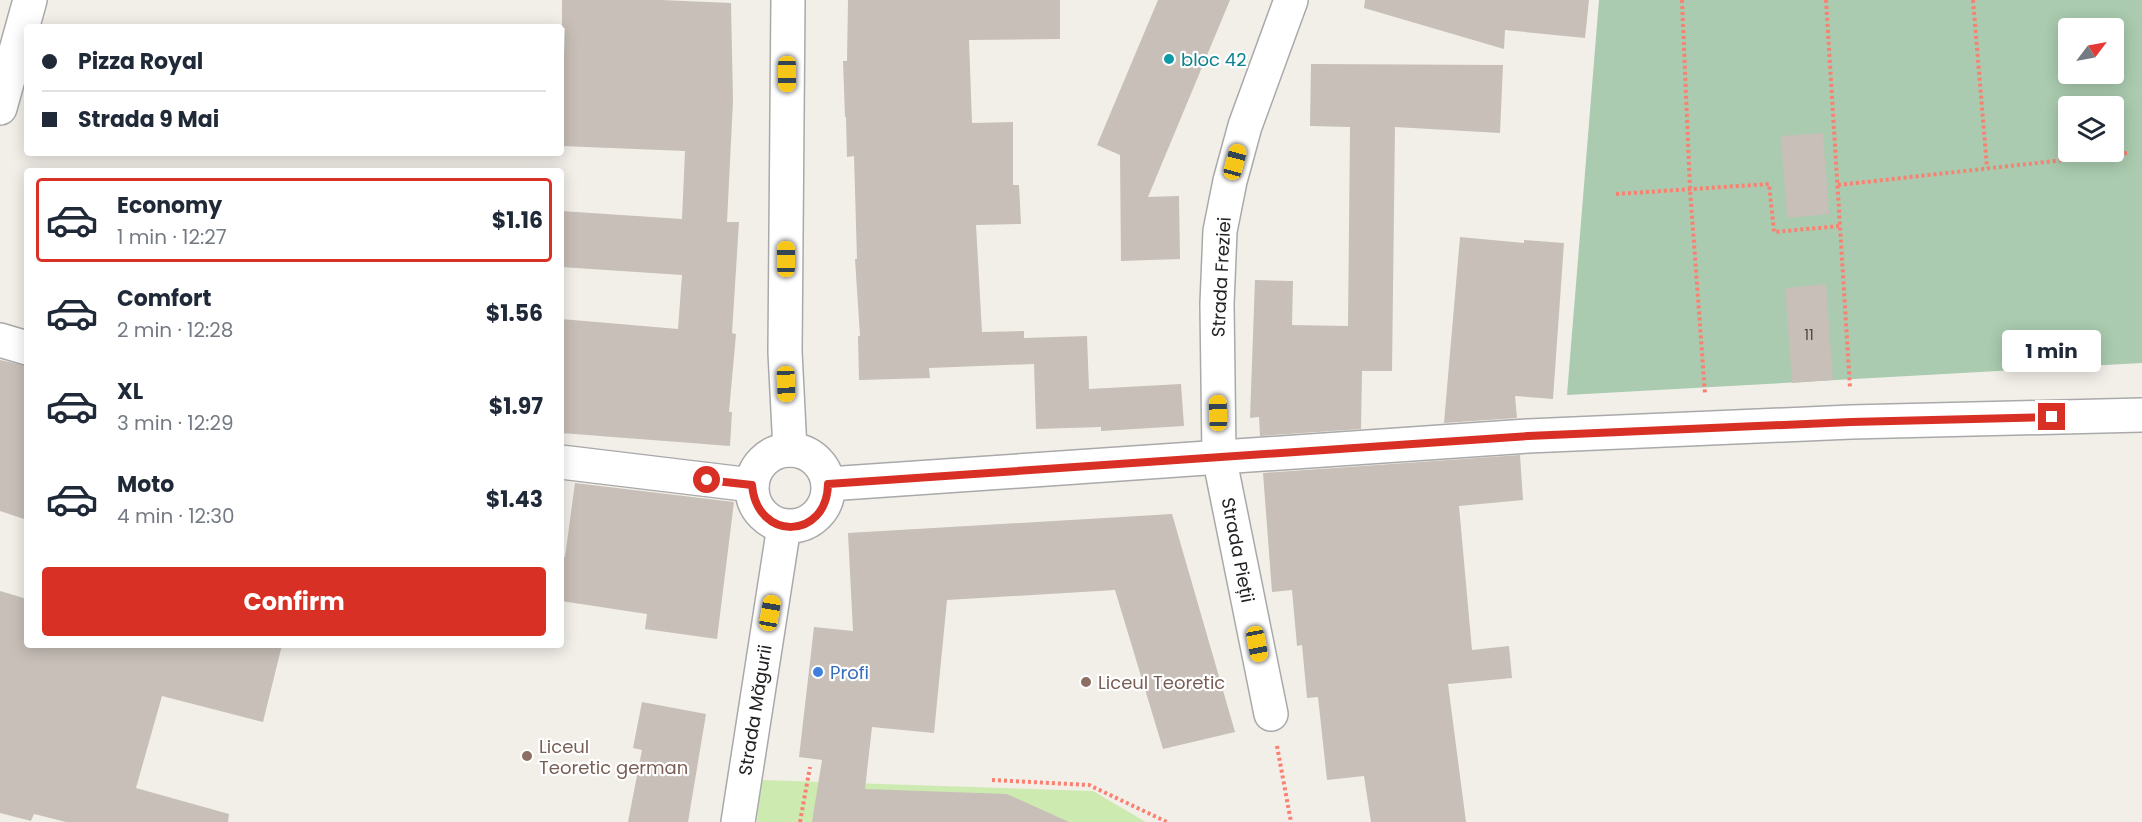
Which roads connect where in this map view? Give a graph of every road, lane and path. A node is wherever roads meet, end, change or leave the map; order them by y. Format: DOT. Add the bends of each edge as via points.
graph roads {
  1 [pos="30,0"];
  2 [pos="788,0"];
  3 [pos="1291,0"];
  4 [pos="1683,0"];
  5 [pos="1826,0"];
  6 [pos="1973,0"];
  7 [pos="0,108"];
  8 [pos="2127,153"];
  9 [pos="1987,168"];
  10 [pos="1838,185"];
  11 [pos="1690,189"];
  12 [pos="1616,194"];
  13 [pos="1840,226"];
  14 [pos="0,340"];
  15 [pos="24,347"];
  16 [pos="2142,415"];
  17 [pos="1851,422"];
  18 [pos="1707,428"];
  19 [pos="790,450"];
  20 [pos="1219,456"];
  21 [pos="564,462"];
  22 [pos="828,484"];
  23 [pos="752,485"];
  24 [pos="784,526"];
  25 [pos="1271,714"];
  26 [pos="810,767"];
  27 [pos="992,780"];
  28 [pos="738,822"];
  29 [pos="800,822"];
  30 [pos="1167,822"];
  31 [pos="1291,822"];
  1 -- 7 [label="street"];
  2 -- 19 [label="street" via="785,351"];
  3 -- 20 [label="street, Strada Freziei" via="1245,126 1220,231"];
  4 -- 11 [label="path"];
  5 -- 10 [label="path"];
  6 -- 9 [label="path"];
  8 -- 9 [label="path"];
  9 -- 10 [label="path"];
  10 -- 13 [label="path"];
  11 -- 12 [label="path"];
  11 -- 13 [label="path" via="1769,184 1774,232"];
  11 -- 18 [label="path"];
  13 -- 17 [label="path"];
  14 -- 15 [label="street"];
  16 -- 17 [label="street"];
  17 -- 18 [label="street"];
  18 -- 20 [label="street"];
  19 -- 22 [label="street" via="812,456 826,473"];
  19 -- 23 [label="street" via="769,457 755,474"];
  20 -- 22 [label="street"];
  20 -- 25 [label="street, Strada Pieții"];
  21 -- 23 [label="street"];
  22 -- 24 [label="street" via="826,502 817,516 796,527"];
  23 -- 24 [label="street" via="757,507 764,516"];
  24 -- 28 [label="street, Strada Măgurii"];
  25 -- 31 [label="path"];
  26 -- 29 [label="path"];
  27 -- 30 [label="path" via="1089,785"];
}
